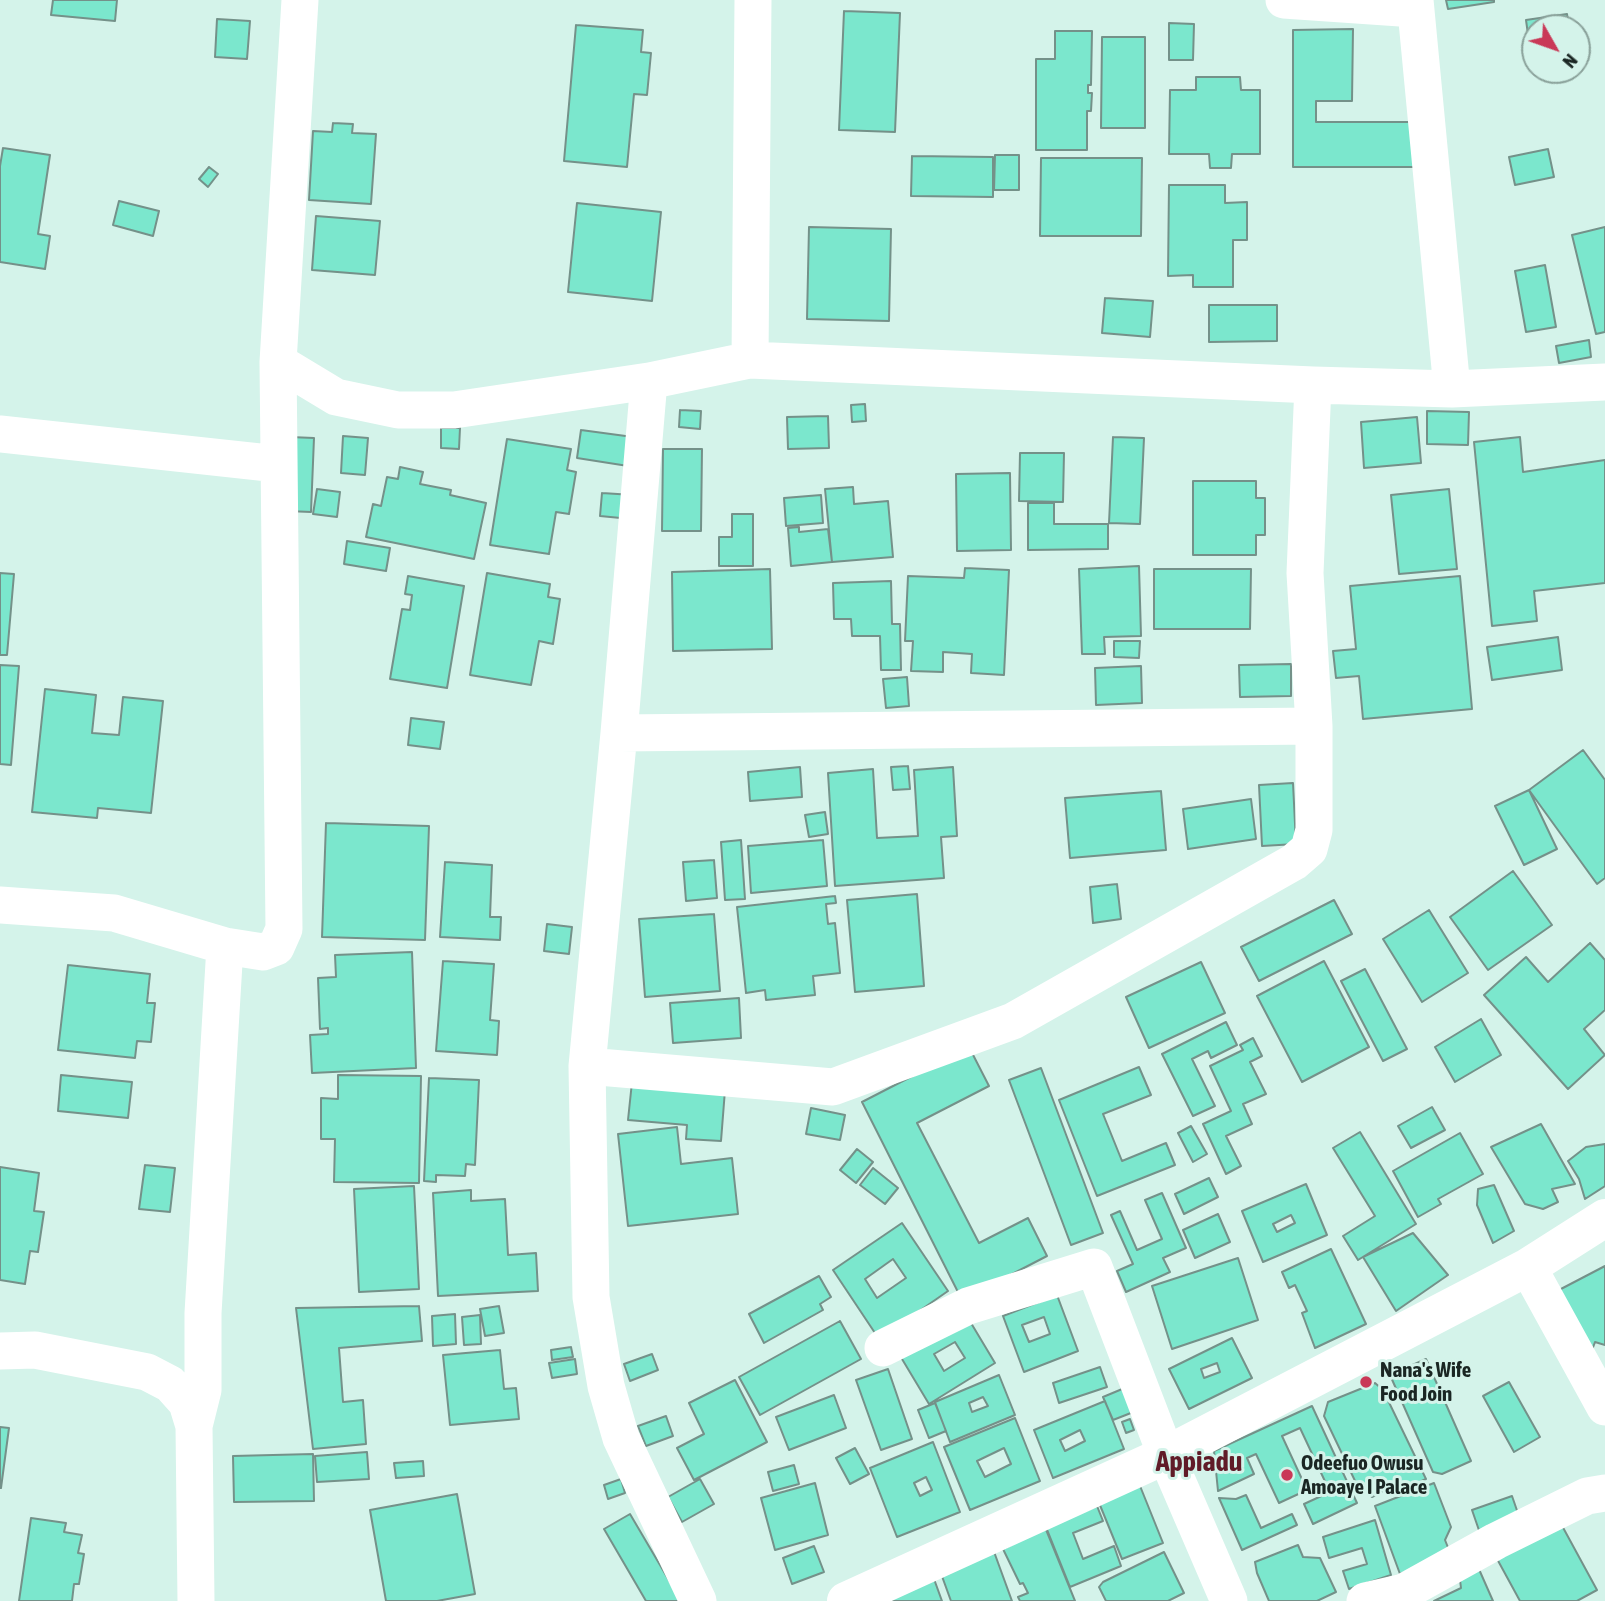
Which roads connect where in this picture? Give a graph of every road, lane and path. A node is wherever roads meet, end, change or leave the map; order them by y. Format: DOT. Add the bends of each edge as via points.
graph roads {
  1 [pos="300,0"];
  2 [pos="753,0"];
  3 [pos="1284,0"];
  4 [pos="1415,4"];
  5 [pos="750,360"];
  6 [pos="278,362"];
  7 [pos="649,382"];
  8 [pos="1605,382"];
  9 [pos="1313,385"];
  10 [pos="1452,389"];
  11 [pos="0,434"];
  12 [pos="278,464"];
  13 [pos="1314,726"];
  14 [pos="619,733"];
  15 [pos="0,905"];
  16 [pos="225,946"];
  17 [pos="587,1066"];
  18 [pos="1605,1218"];
  19 [pos="1528,1267"];
  20 [pos="203,1313"];
  21 [pos="883,1348"];
  22 [pos="0,1351"];
  23 [pos="147,1372"];
  24 [pos="1605,1407"];
  25 [pos="194,1426"];
  26 [pos="1166,1455"];
  27 [pos="1605,1493"];
  28 [pos="196,1601"];
  29 [pos="698,1601"];
  30 [pos="846,1601"];
  31 [pos="1228,1601"];
  32 [pos="1365,1601"];
  1 -- 6 [label="street"];
  2 -- 5 [label="street"];
  3 -- 4 [label="street"];
  4 -- 10 [label="street"];
  5 -- 7 [label="street"];
  5 -- 9 [label="street"];
  6 -- 7 [label="street" via="336,397 398,410 454,410"];
  6 -- 12 [label="street"];
  7 -- 14 [label="street"];
  8 -- 10 [label="street"];
  9 -- 10 [label="street"];
  9 -- 13 [label="street" via="1305,573"];
  11 -- 12 [label="street"];
  12 -- 16 [label="street" via="284,929 276,947 262,952"];
  13 -- 14 [label="street"];
  13 -- 17 [label="street" via="1314,830 1309,849 1294,862 1013,1021 833,1087"];
  14 -- 17 [label="street"];
  15 -- 16 [label="street" via="114,913"];
  16 -- 20 [label="street"];
  17 -- 29 [label="street" via="591,1297 606,1386 621,1438"];
  18 -- 19 [label="street"];
  19 -- 24 [label="street"];
  19 -- 26 [label="street"];
  20 -- 23 [label="street" via="184,1346"];
  20 -- 25 [label="street" via="203,1390"];
  21 -- 26 [label="street" via="968,1306 1094,1267"];
  22 -- 23 [label="street" via="34,1350"];
  23 -- 25 [label="street" via="170,1384 187,1403"];
  25 -- 28 [label="street"];
  26 -- 30 [label="street"];
  26 -- 31 [label="street"];
  27 -- 32 [label="street" via="1587,1496 1404,1592"];
}
